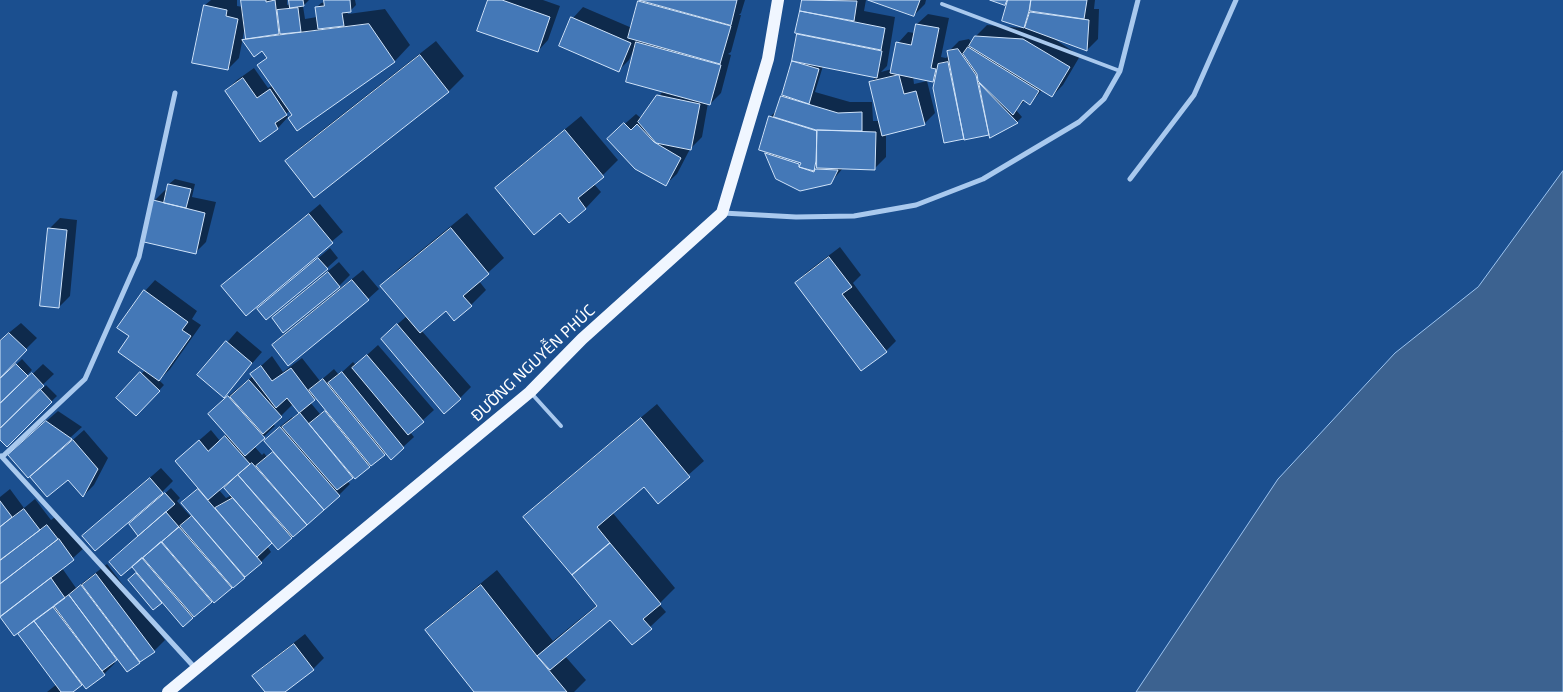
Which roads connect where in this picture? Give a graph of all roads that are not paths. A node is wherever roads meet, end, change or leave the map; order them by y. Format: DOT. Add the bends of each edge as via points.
graph roads {
  1 [pos="778,0"];
  2 [pos="1138,0"];
  3 [pos="1236,0"];
  4 [pos="942,4"];
  5 [pos="1120,71"];
  6 [pos="175,93"];
  7 [pos="1130,179"];
  8 [pos="722,213"];
  9 [pos="530,392"];
  10 [pos="561,426"];
  11 [pos="1,455"];
  12 [pos="197,669"];
  13 [pos="168,692"];
  1 -- 8 [label="main road" via="768,59"];
  2 -- 5 [label="street"];
  3 -- 7 [label="street" via="1194,95"];
  4 -- 5 [label="lane"];
  5 -- 8 [label="street" via="1104,99 1079,122 983,179 916,205 854,216"];
  6 -- 11 [label="street" via="139,257 85,379"];
  8 -- 9 [label="main road, ĐƯỜNG NGUYỄN PHÚC" via="582,339"];
  9 -- 10 [label="lane"];
  9 -- 12 [label="main road, ĐƯỜNG NGUYỄN PHÚC"];
  11 -- 12 [label="street"];
  12 -- 13 [label="main road, ĐƯỜNG NGUYỄN PHÚC"];
}
